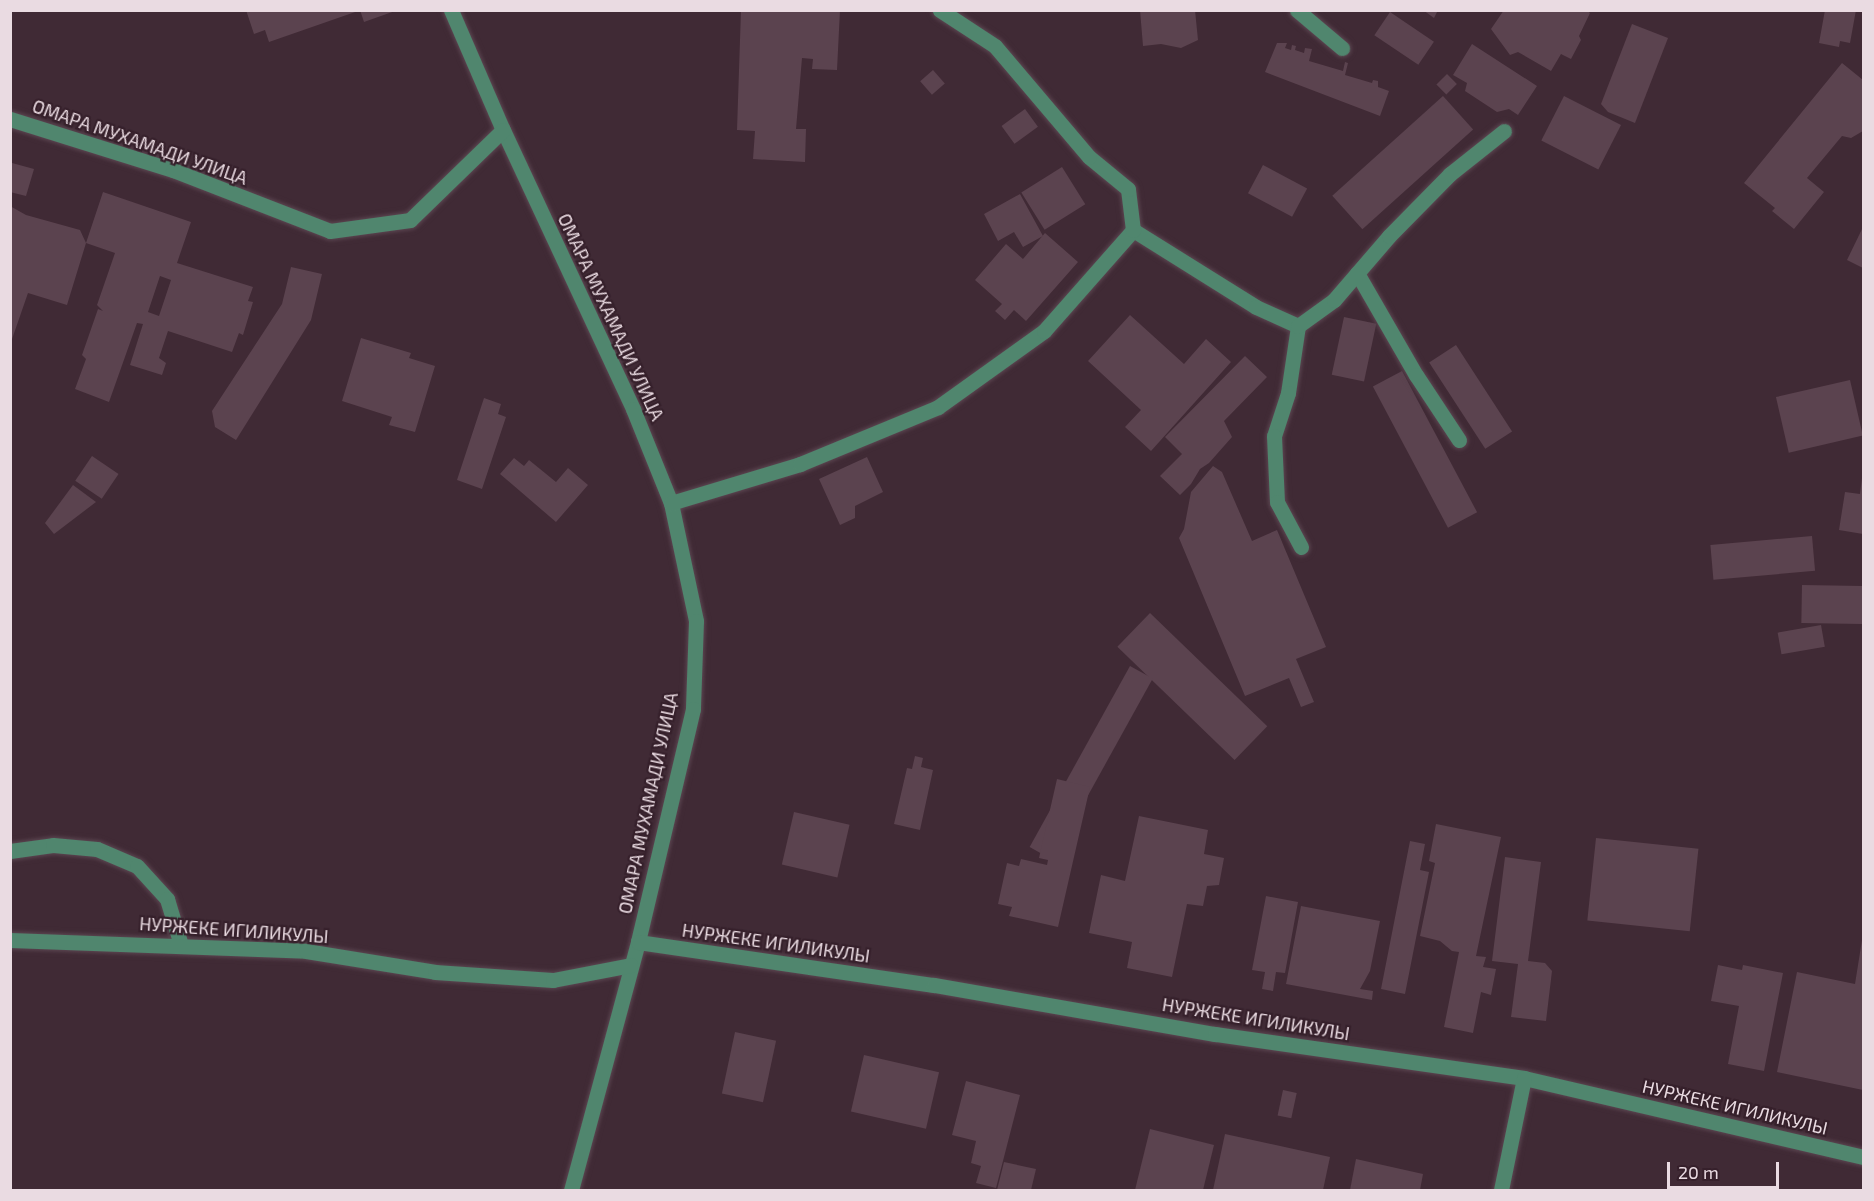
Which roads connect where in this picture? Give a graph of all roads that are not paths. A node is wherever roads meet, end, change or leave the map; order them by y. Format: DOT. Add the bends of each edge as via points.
graph roads {
  1 [pos="451,10"];
  2 [pos="940,10"];
  3 [pos="1297,10"];
  4 [pos="1342,48"];
  5 [pos="10,119"];
  6 [pos="503,130"];
  7 [pos="1503,131"];
  8 [pos="1133,230"];
  9 [pos="1358,273"];
  10 [pos="1298,326"];
  11 [pos="1459,440"];
  12 [pos="671,503"];
  13 [pos="1301,547"];
  14 [pos="10,851"];
  15 [pos="10,940"];
  16 [pos="638,942"];
  17 [pos="181,945"];
  18 [pos="631,965"];
  19 [pos="1524,1078"];
  20 [pos="1863,1157"];
  21 [pos="571,1191"];
  22 [pos="1501,1191"];
  1 -- 6 [label="street, ОМАРА МУХАМАДИ УЛИЦА"];
  2 -- 8 [label="street" via="995,46 1089,157 1128,189"];
  3 -- 4 [label="street"];
  5 -- 6 [label="street, ОМАРА МУХАМАДИ УЛИЦА" via="173,170 330,231 410,220"];
  6 -- 12 [label="street, ОМАРА МУХАМАДИ УЛИЦА" via="633,409"];
  7 -- 9 [label="street" via="1450,174"];
  8 -- 10 [label="street" via="1256,307"];
  8 -- 12 [label="street" via="1044,331 938,407 800,464"];
  9 -- 10 [label="street" via="1334,300"];
  9 -- 11 [label="street" via="1416,375"];
  10 -- 13 [label="street" via="1288,393 1274,436 1277,502"];
  12 -- 16 [label="street, ОМАРА МУХАМАДИ УЛИЦА" via="696,621 693,709"];
  14 -- 17 [label="street" via="53,844 97,849 137,866 167,899"];
  15 -- 17 [label="street, НУРЖЕКЕ ИГИЛИКУЛЫ"];
  16 -- 18 [label="street, ОМАРА МУХАМАДИ УЛИЦА"];
  16 -- 19 [label="street, НУРЖЕКЕ ИГИЛИКУЛЫ" via="934,985 1215,1034"];
  17 -- 18 [label="street, НУРЖЕКЕ ИГИЛИКУЛЫ" via="306,951 435,972 553,980"];
  18 -- 21 [label="street, ОМАРА МУХАМАДИ УЛИЦА"];
  19 -- 20 [label="street, НУРЖЕКЕ ИГИЛИКУЛЫ"];
  19 -- 22 [label="street"];
}
